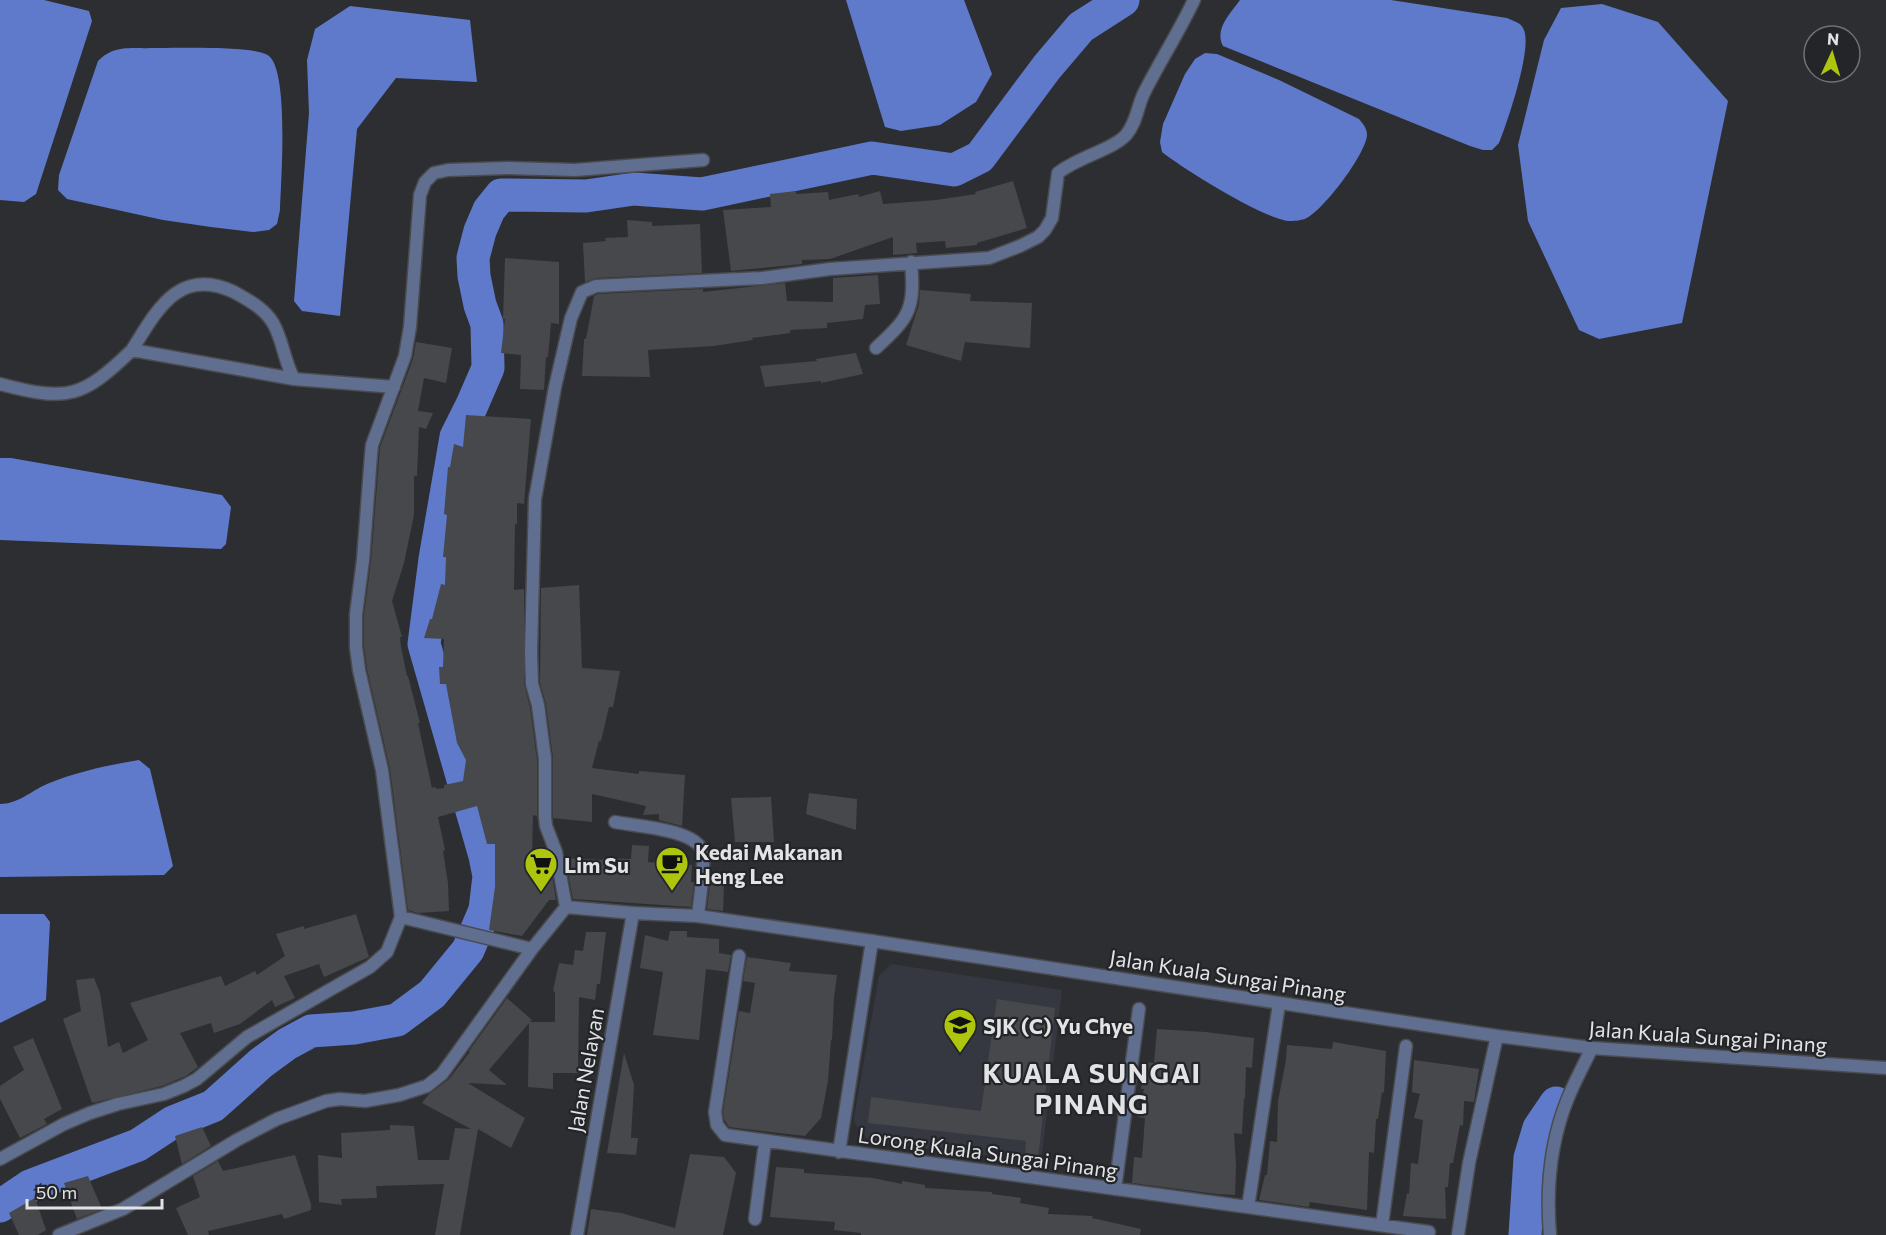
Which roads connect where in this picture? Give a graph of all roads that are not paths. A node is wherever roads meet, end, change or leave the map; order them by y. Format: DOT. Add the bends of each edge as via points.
graph roads {
  1 [pos="1194,0"];
  2 [pos="703,160"];
  3 [pos="911,262"];
  4 [pos="876,348"];
  5 [pos="132,350"];
  6 [pos="294,379"];
  7 [pos="0,384"];
  8 [pos="394,387"];
  9 [pos="615,822"];
  10 [pos="566,907"];
  11 [pos="633,913"];
  12 [pos="698,916"];
  13 [pos="401,917"];
  14 [pos="872,941"];
  15 [pos="532,949"];
  16 [pos="739,956"];
  17 [pos="1279,1004"];
  18 [pos="1139,1010"];
  19 [pos="1497,1036"];
  20 [pos="1406,1046"];
  21 [pos="1592,1048"];
  22 [pos="1886,1068"];
  23 [pos="765,1142"];
  24 [pos="839,1152"];
  25 [pos="0,1159"];
  26 [pos="1115,1189"];
  27 [pos="1248,1207"];
  28 [pos="755,1220"];
  29 [pos="1382,1225"];
  30 [pos="1429,1232"];
  31 [pos="59,1235"];
  32 [pos="577,1235"];
  33 [pos="1458,1235"];
  34 [pos="1550,1235"];
  1 -- 3 [label="street" via="1142,96 1127,134 1059,173 1052,218 1042,234 989,258"];
  2 -- 8 [label="street" via="575,170 507,168 434,173 420,195 410,327"];
  3 -- 4 [label="street" via="909,311"];
  3 -- 10 [label="street" via="762,278 596,286 582,292 578,299 548,423 532,534 532,678 545,759 546,826 554,844"];
  5 -- 6 [label="street"];
  5 -- 6 [label="street" via="169,297 189,286 213,285 253,302 269,317"];
  5 -- 7 [label="street" via="106,375 83,389 48,394"];
  6 -- 8 [label="street"];
  8 -- 13 [label="street" via="372,445 356,614 357,661 382,770"];
  9 -- 12 [label="street" via="686,836 701,848"];
  10 -- 11 [label="street, Jalan Kuala Sungai Pinang"];
  10 -- 15 [label="street"];
  11 -- 12 [label="street, Jalan Kuala Sungai Pinang"];
  11 -- 32 [label="street, Jalan Nelayan"];
  12 -- 14 [label="street, Jalan Kuala Sungai Pinang"];
  13 -- 15 [label="street"];
  13 -- 25 [label="street" via="387,952 370,967 247,1036 197,1079 164,1094 90,1113"];
  14 -- 17 [label="street, Jalan Kuala Sungai Pinang"];
  14 -- 24 [label="street"];
  15 -- 31 [label="street" via="442,1074 428,1086 375,1100 326,1101 278,1119 123,1209"];
  16 -- 23 [label="street, Lorong Kuala Sungai Pinang" via="715,1112 717,1125 725,1135"];
  17 -- 19 [label="street, Jalan Kuala Sungai Pinang"];
  17 -- 27 [label="street"];
  18 -- 26 [label="street"];
  19 -- 21 [label="street, Jalan Kuala Sungai Pinang"];
  19 -- 33 [label="street" via="1468,1162"];
  20 -- 29 [label="street"];
  21 -- 22 [label="street, Jalan Kuala Sungai Pinang"];
  21 -- 34 [label="street" via="1568,1099 1552,1154 1548,1179"];
  23 -- 24 [label="street, Lorong Kuala Sungai Pinang"];
  23 -- 28 [label="street"];
  24 -- 26 [label="street, Lorong Kuala Sungai Pinang"];
  26 -- 27 [label="street, Lorong Kuala Sungai Pinang"];
  27 -- 29 [label="street, Lorong Kuala Sungai Pinang"];
  29 -- 30 [label="street, Lorong Kuala Sungai Pinang"];
}
